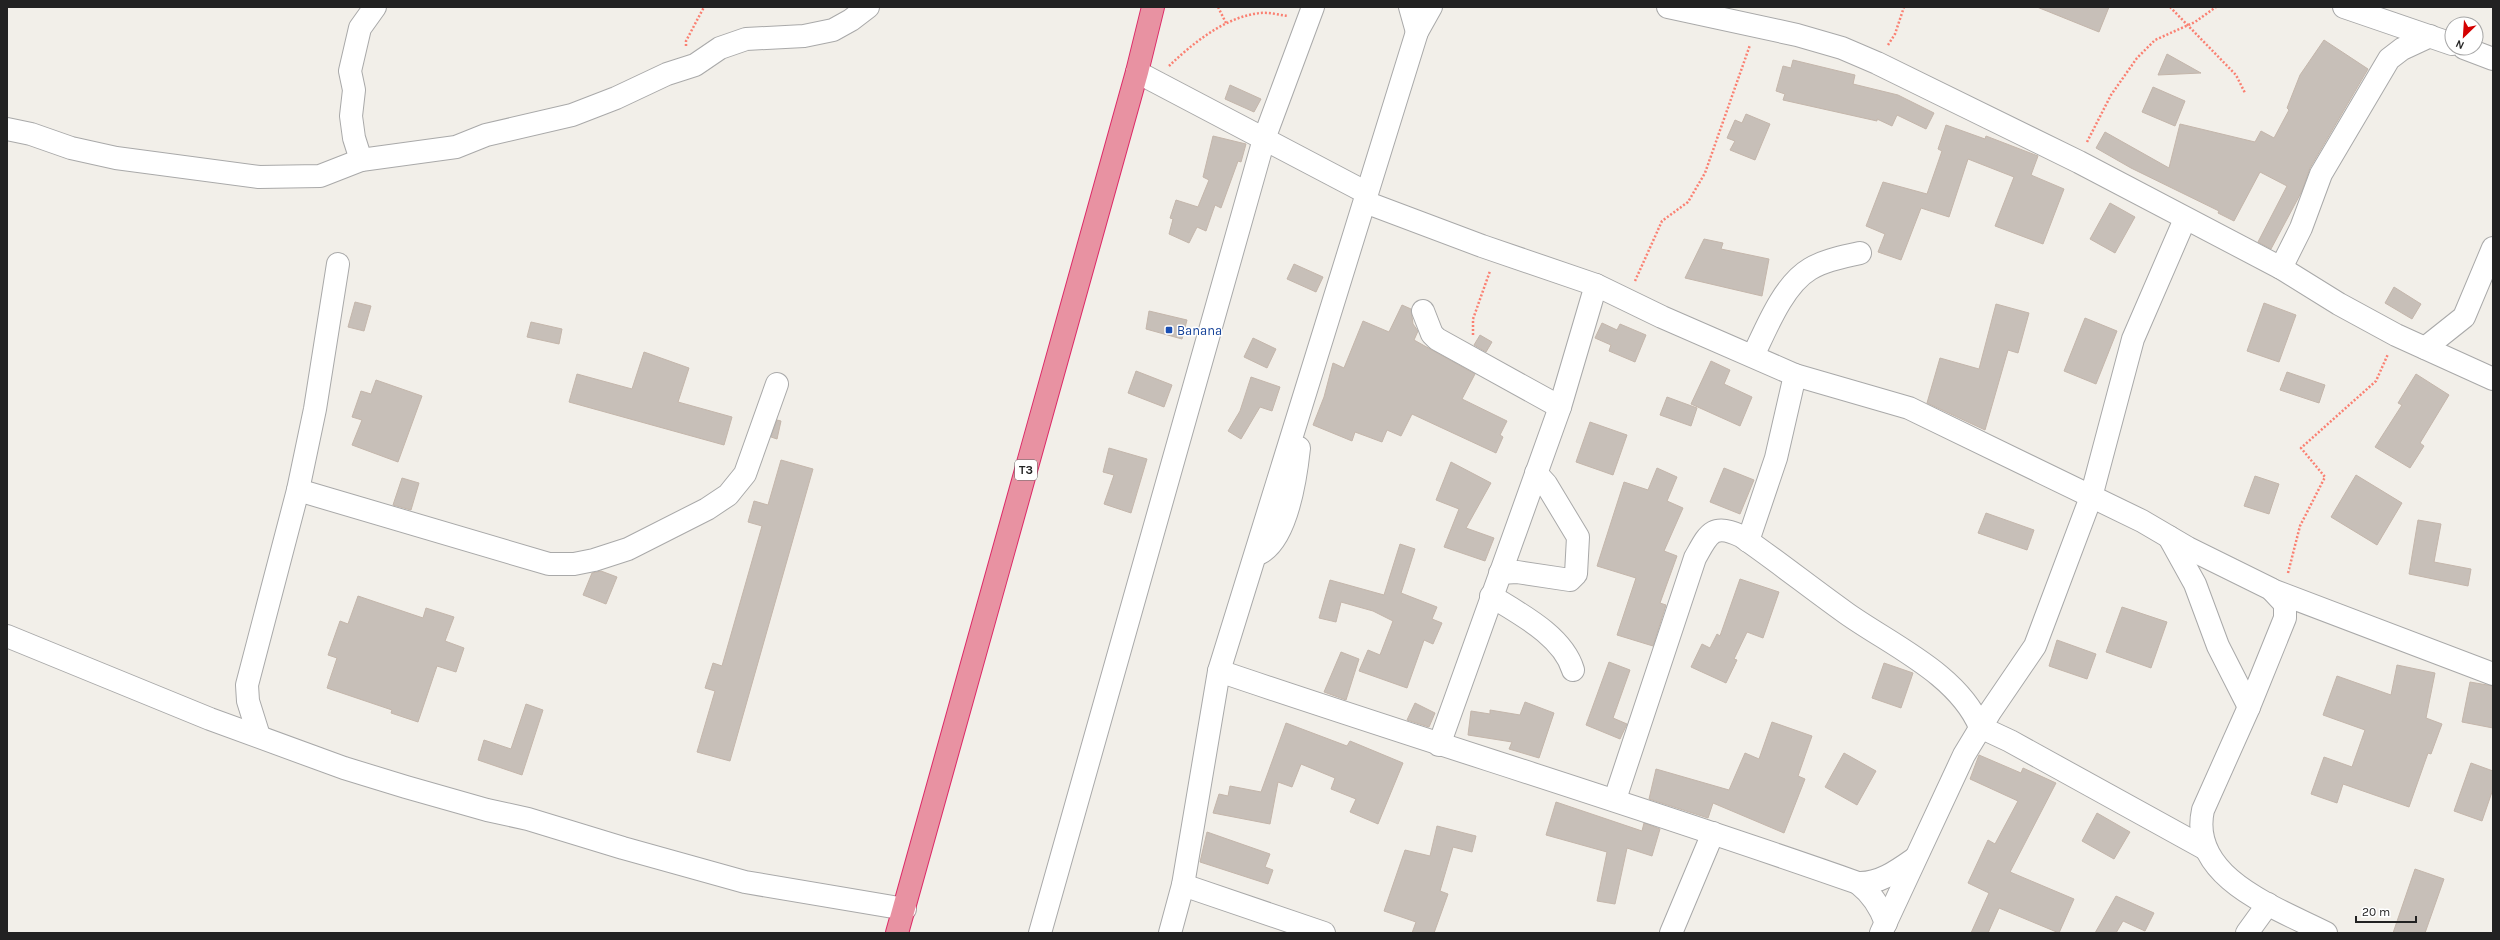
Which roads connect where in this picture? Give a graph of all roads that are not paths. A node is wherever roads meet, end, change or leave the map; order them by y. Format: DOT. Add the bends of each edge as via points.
graph roads {
  1 [pos="375,7"];
  2 [pos="868,7"];
  3 [pos="1153,7"];
  4 [pos="1410,7"];
  5 [pos="1431,7"];
  6 [pos="1668,7"];
  7 [pos="2344,7"];
  8 [pos="1311,13"];
  9 [pos="1417,32"];
  10 [pos="2430,36"];
  11 [pos="2444,41"];
  12 [pos="1145,77"];
  13 [pos="7,129"];
  14 [pos="1264,139"];
  15 [pos="361,160"];
  16 [pos="1366,197"];
  17 [pos="2185,219"];
  18 [pos="2493,248"];
  19 [pos="1860,254"];
  20 [pos="338,264"];
  21 [pos="2281,268"];
  22 [pos="1596,285"];
  23 [pos="1423,310"];
  24 [pos="2425,348"];
  25 [pos="1752,356"];
  26 [pos="1795,375"];
  27 [pos="2493,379"];
  28 [pos="777,384"];
  29 [pos="1560,406"];
  30 [pos="1536,473"];
  31 [pos="298,490"];
  32 [pos="2090,497"];
  33 [pos="2168,536"];
  34 [pos="1748,541"];
  35 [pos="1500,573"];
  36 [pos="2278,592"];
  37 [pos="1491,596"];
  38 [pos="7,636"];
  39 [pos="1573,670"];
  40 [pos="1219,671"];
  41 [pos="2493,674"];
  42 [pos="2249,707"];
  43 [pos="1980,727"];
  44 [pos="259,736"];
  45 [pos="1440,745"];
  46 [pos="1615,799"];
  47 [pos="1713,833"];
  48 [pos="2204,848"];
  49 [pos="1914,859"];
  50 [pos="1858,883"];
  51 [pos="1183,885"];
  52 [pos="2268,904"];
  53 [pos="905,909"];
  54 [pos="1883,928"];
  55 [pos="897,933"];
  56 [pos="1040,933"];
  57 [pos="1170,933"];
  58 [pos="1324,933"];
  59 [pos="1672,933"];
  60 [pos="2247,933"];
  61 [pos="2326,933"];
  1 -- 15 [label="street" via="360,28 350,71 354,90 351,116"];
  2 -- 15 [label="street" via="833,30 804,36 746,39 720,48 694,65 572,115 486,135 456,147"];
  3 -- 12 [label="highway, T3"];
  4 -- 9 [label="street"];
  5 -- 9 [label="street"];
  6 -- 17 [label="street" via="1758,26 1842,48 2079,162"];
  7 -- 10 [label="street"];
  8 -- 14 [label="street"];
  9 -- 16 [label="street"];
  10 -- 11 [label="street"];
  10 -- 21 [label="street" via="2402,49 2389,59 2321,174 2301,228"];
  12 -- 14 [label="street"];
  12 -- 53 [label="highway, T3"];
  13 -- 15 [label="street" via="116,158 259,177 320,176"];
  14 -- 16 [label="street"];
  14 -- 56 [label="street"];
  16 -- 22 [label="street" via="1496,251"];
  16 -- 40 [label="street"];
  17 -- 21 [label="street"];
  17 -- 32 [label="street" via="2133,339"];
  18 -- 24 [label="street" via="2464,317"];
  19 -- 25 [label="street" via="1838,258 1810,269 1794,282 1774,313"];
  20 -- 31 [label="street" via="315,408"];
  21 -- 24 [label="street" via="2339,304"];
  22 -- 25 [label="street"];
  22 -- 29 [label="street"];
  23 -- 29 [label="street" via="1432,334 1437,339"];
  24 -- 27 [label="street"];
  25 -- 26 [label="street"];
  26 -- 32 [label="street" via="1909,408"];
  26 -- 34 [label="street" via="1776,458"];
  28 -- 31 [label="street" via="745,474 728,495 707,509 628,549 594,560 574,564 549,564"];
  29 -- 30 [label="street"];
  30 -- 35 [label="street"];
  30 -- 35 [label="street" via="1550,489 1578,538 1576,574 1570,580 1517,572"];
  31 -- 44 [label="street" via="247,685 248,701"];
  32 -- 33 [label="street"];
  32 -- 43 [label="street" via="2035,646"];
  33 -- 36 [label="street"];
  33 -- 42 [label="street" via="2195,584 2218,646"];
  34 -- 43 [label="street" via="1848,614 1935,671 1974,713"];
  34 -- 46 [label="street" via="1724,530 1714,531 1708,535 1695,558"];
  35 -- 37 [label="street"];
  36 -- 41 [label="street"];
  36 -- 42 [label="street" via="2285,604 2285,618"];
  37 -- 39 [label="street" via="1555,642 1570,660"];
  37 -- 45 [label="street"];
  38 -- 44 [label="street" via="210,719"];
  40 -- 45 [label="street"];
  40 -- 51 [label="street"];
  42 -- 48 [label="street" via="2203,810 2200,825"];
  43 -- 48 [label="street"];
  43 -- 49 [label="street"];
  44 -- 53 [label="street" via="344,768 406,787 528,819 737,880"];
  45 -- 46 [label="street"];
  46 -- 47 [label="street"];
  47 -- 50 [label="street"];
  47 -- 59 [label="street"];
  48 -- 52 [label="street" via="2222,874"];
  49 -- 50 [label="street" via="1892,874 1872,882"];
  49 -- 54 [label="street"];
  50 -- 54 [label="street" via="1881,908"];
  51 -- 57 [label="street"];
  51 -- 58 [label="street"];
  52 -- 60 [label="street"];
  52 -- 61 [label="street"];
  53 -- 55 [label="highway, T3"];
}
